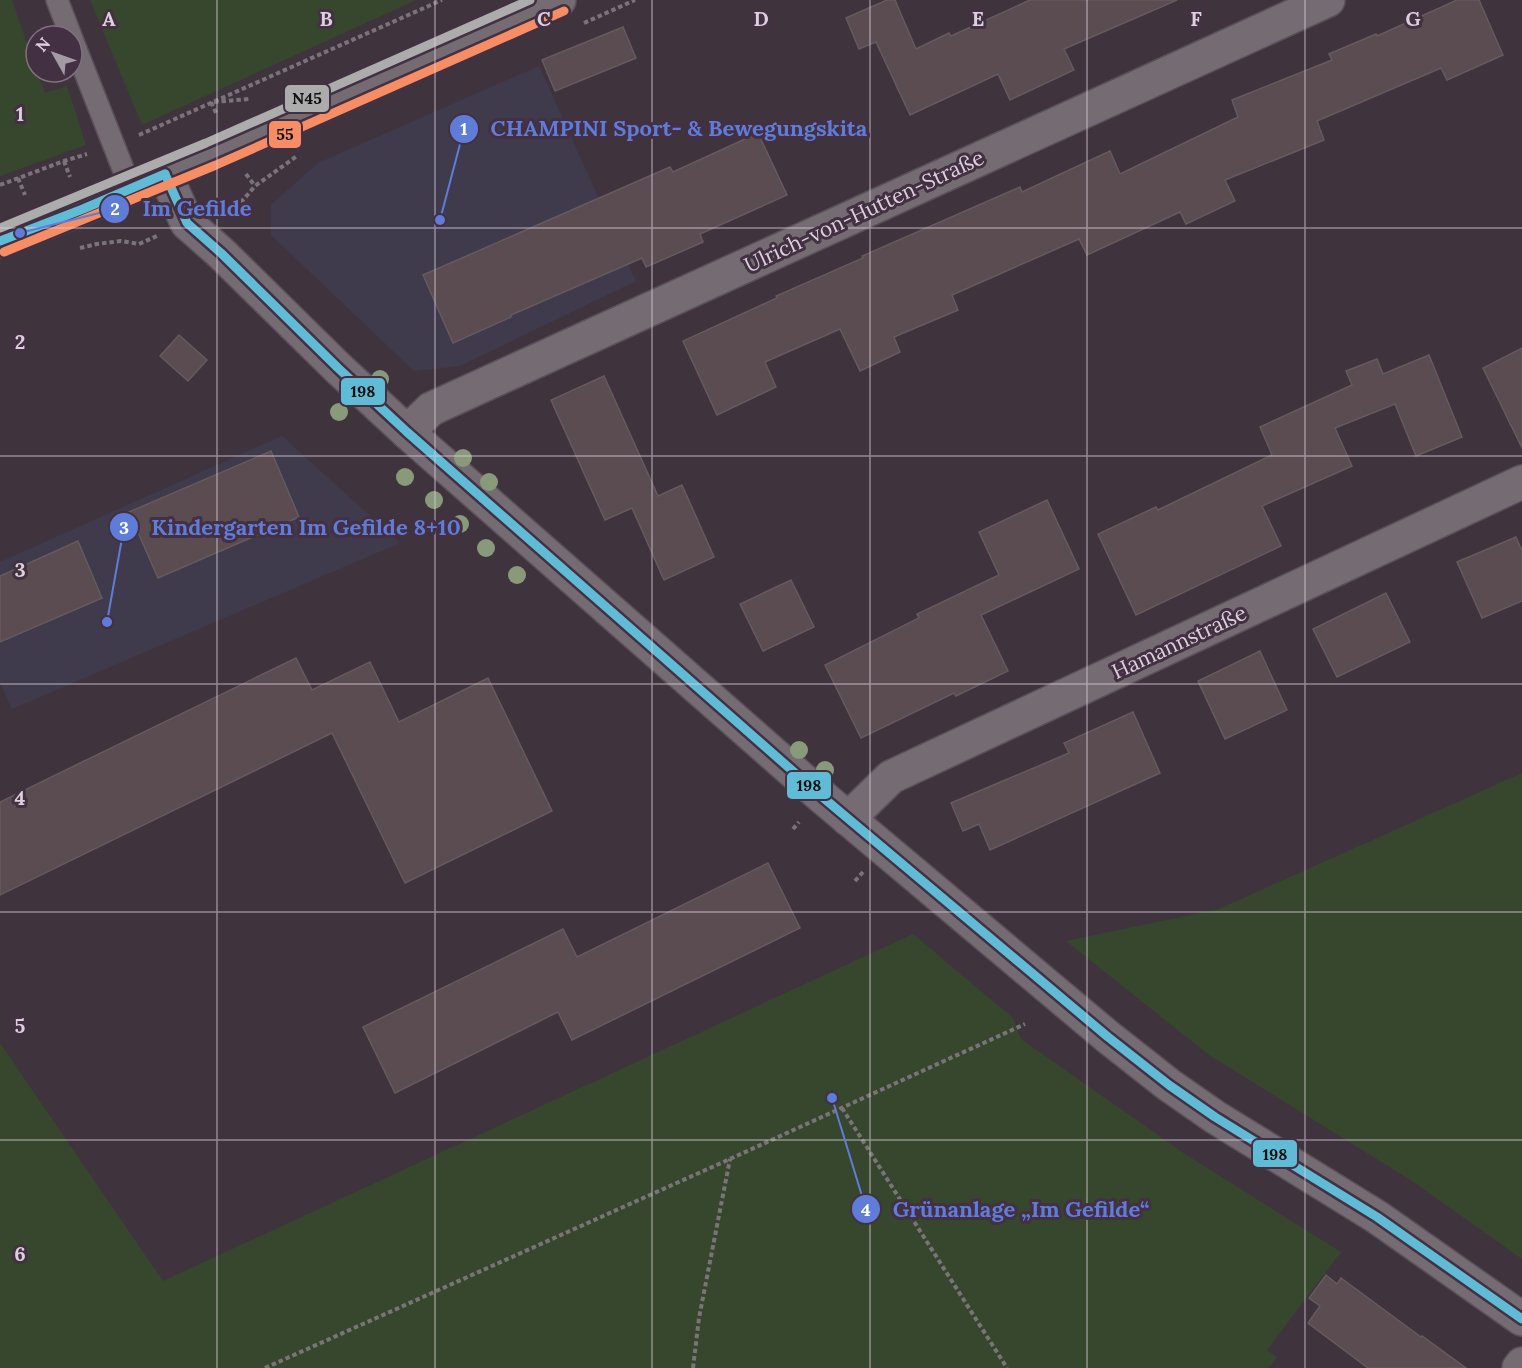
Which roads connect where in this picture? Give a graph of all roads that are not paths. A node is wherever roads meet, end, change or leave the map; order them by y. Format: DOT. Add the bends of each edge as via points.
graph roads {
  1 [pos="57,0"];
  2 [pos="559,0"];
  3 [pos="1328,0"];
  4 [pos="66,24"];
  5 [pos="84,70"];
  6 [pos="165,174"];
  7 [pos="131,189"];
  8 [pos="0,241"];
  9 [pos="407,432"];
  10 [pos="1522,482"];
  11 [pos="848,819"];
  12 [pos="1522,1319"];
  13 [pos="1522,1364"];
  14 [pos="1519,1368"];
  1 -- 4 [label="lane"];
  2 -- 6 [label="street"];
  3 -- 9 [label="street, Ulrich-von-Hutten-Straße" via="431,409"];
  5 -- 7 [label="lane"];
  6 -- 7 [label="street"];
  6 -- 9 [label="street" via="187,223"];
  7 -- 8 [label="street"];
  9 -- 11 [label="street"];
  10 -- 11 [label="street, Hamannstraße" via="891,777"];
  11 -- 12 [label="street" via="1168,1085 1377,1217"];
  13 -- 14 [label="street"];
}
